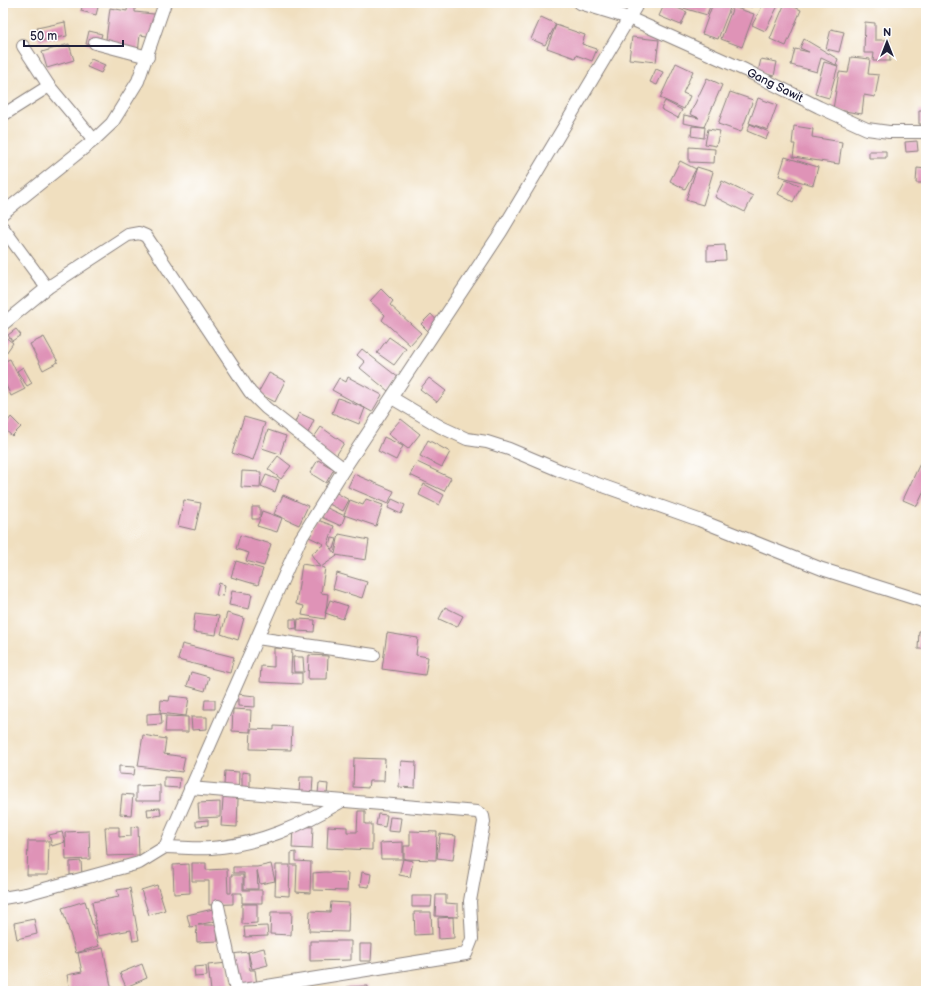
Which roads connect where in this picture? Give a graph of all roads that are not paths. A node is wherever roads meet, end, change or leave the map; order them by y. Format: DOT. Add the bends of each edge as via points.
graph roads {
  1 [pos="166,3"];
  2 [pos="580,3"];
  3 [pos="638,3"];
  4 [pos="629,18"];
  5 [pos="95,43"];
  6 [pos="23,46"];
  7 [pos="148,57"];
  8 [pos="49,86"];
  9 [pos="3,115"];
  10 [pos="926,132"];
  11 [pos="94,140"];
  12 [pos="3,213"];
  13 [pos="3,228"];
  14 [pos="47,288"];
  15 [pos="3,324"];
  16 [pos="392,398"];
  17 [pos="344,469"];
  18 [pos="926,602"];
  19 [pos="257,638"];
  20 [pos="374,655"];
  21 [pos="190,788"];
  22 [pos="342,801"];
  23 [pos="165,847"];
  24 [pos="3,898"];
  25 [pos="218,906"];
  26 [pos="236,991"];
  1 -- 7 [label="street"];
  2 -- 4 [label="street, Gang Sawit"];
  3 -- 4 [label="street"];
  4 -- 10 [label="street, Gang Sawit" via="867,128 889,132"];
  4 -- 16 [label="street" via="501,232"];
  5 -- 7 [label="street"];
  6 -- 8 [label="street"];
  7 -- 11 [label="street" via="138,81 112,123"];
  8 -- 9 [label="street"];
  8 -- 11 [label="street"];
  11 -- 12 [label="street"];
  13 -- 14 [label="street"];
  14 -- 15 [label="street"];
  14 -- 17 [label="street" via="128,235 139,233 146,236 250,392 266,408"];
  16 -- 17 [label="street"];
  16 -- 18 [label="street" via="441,427 467,438 509,449 822,569"];
  17 -- 19 [label="street" via="300,540"];
  19 -- 20 [label="street"];
  19 -- 21 [label="street"];
  21 -- 22 [label="street"];
  21 -- 23 [label="street"];
  22 -- 23 [label="street" via="307,822 238,845 209,848"];
  22 -- 26 [label="street" via="477,812 483,816 470,901 472,939 466,954"];
  23 -- 24 [label="street" via="139,863"];
  25 -- 26 [label="street"];
}
